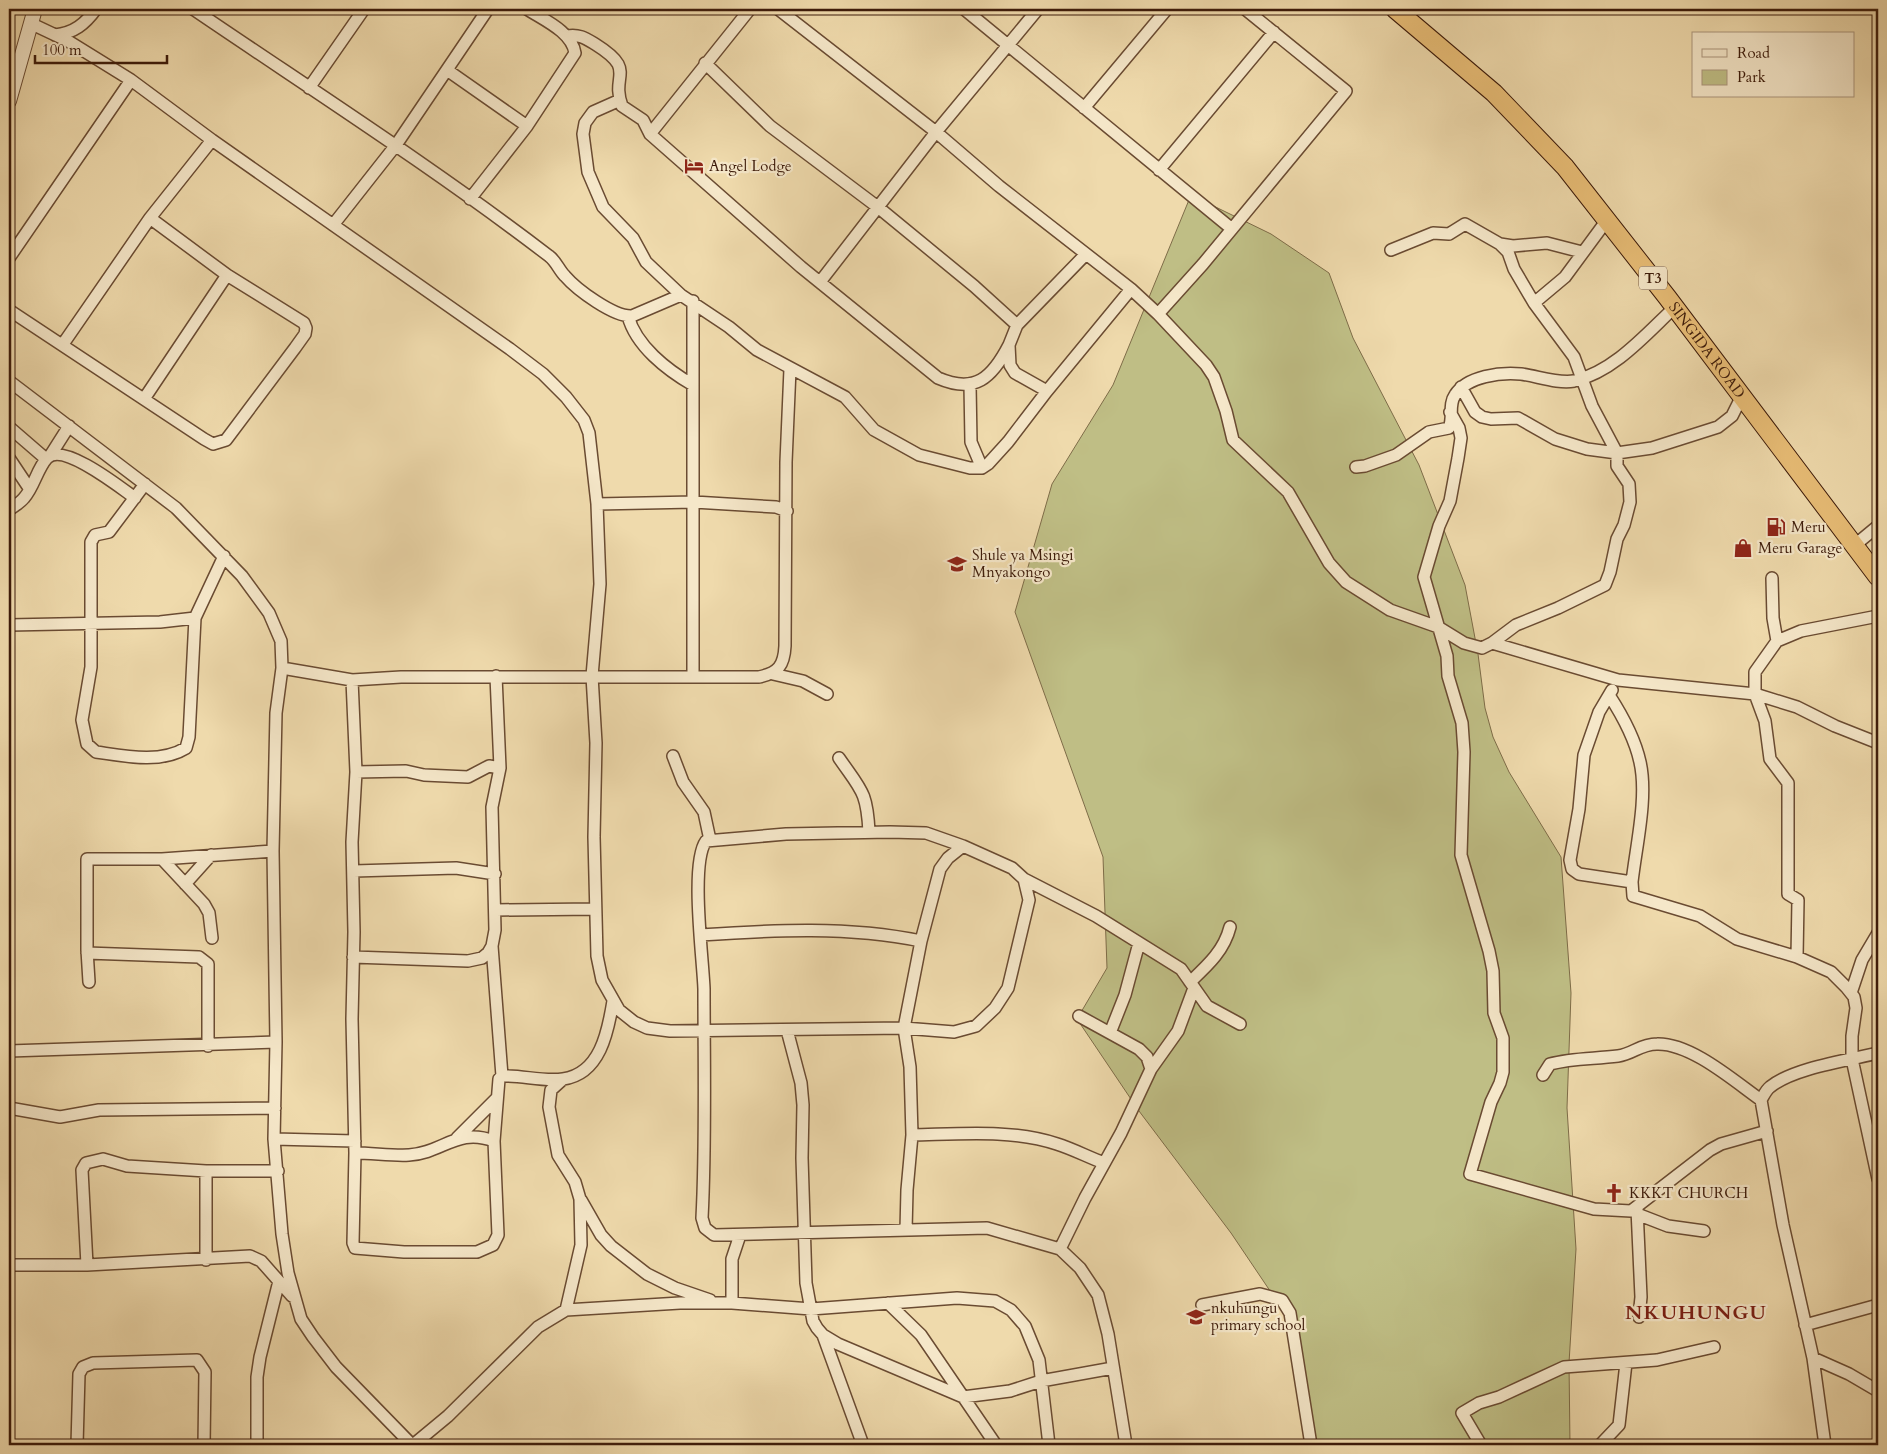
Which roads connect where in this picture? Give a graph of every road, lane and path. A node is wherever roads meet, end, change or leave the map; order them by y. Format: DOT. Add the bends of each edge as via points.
graph roads {
  1 [pos="35,9"];
  2 [pos="96,9"];
  3 [pos="193,9"];
  4 [pos="364,9"];
  5 [pos="488,9"];
  6 [pos="527,9"];
  7 [pos="750,9"];
  8 [pos="778,9"];
  9 [pos="964,9"];
  10 [pos="1038,9"];
  11 [pos="1167,9"];
  12 [pos="1246,9"];
  13 [pos="1395,9"];
  14 [pos="32,24"];
  15 [pos="1274,32"];
  16 [pos="55,35"];
  17 [pos="567,36"];
  18 [pos="1008,45"];
  19 [pos="705,64"];
  20 [pos="447,70"];
  21 [pos="131,80"];
  22 [pos="309,88"];
  23 [pos="620,100"];
  24 [pos="9,101"];
  25 [pos="1084,108"];
  26 [pos="527,126"];
  27 [pos="936,132"];
  28 [pos="650,134"];
  29 [pos="212,140"];
  30 [pos="396,145"];
  31 [pos="1159,170"];
  32 [pos="470,199"];
  33 [pos="879,208"];
  34 [pos="150,218"];
  35 [pos="1607,220"];
  36 [pos="334,225"];
  37 [pos="1232,229"];
  38 [pos="1500,244"];
  39 [pos="1391,250"];
  40 [pos="1582,252"];
  41 [pos="1086,254"];
  42 [pos="9,258"];
  43 [pos="228,276"];
  44 [pos="820,282"];
  45 [pos="1131,289"];
  46 [pos="681,295"];
  47 [pos="693,301"];
  48 [pos="1534,303"];
  49 [pos="1675,307"];
  50 [pos="9,310"];
  51 [pos="1158,314"];
  52 [pos="628,316"];
  53 [pos="1017,325"];
  54 [pos="63,344"];
  55 [pos="1008,345"];
  56 [pos="790,369"];
  57 [pos="1584,377"];
  58 [pos="9,381"];
  59 [pos="693,385"];
  60 [pos="970,385"];
  61 [pos="1461,388"];
  62 [pos="1047,391"];
  63 [pos="1742,396"];
  64 [pos="144,399"];
  65 [pos="1450,412"];
  66 [pos="69,426"];
  67 [pos="9,427"];
  68 [pos="1617,452"];
  69 [pos="9,458"];
  70 [pos="48,458"];
  71 [pos="1356,467"];
  72 [pos="982,468"];
  73 [pos="145,484"];
  74 [pos="29,488"];
  75 [pos="135,498"];
  76 [pos="694,502"];
  77 [pos="597,504"];
  78 [pos="9,510"];
  79 [pos="787,510"];
  80 [pos="1878,526"];
  81 [pos="1855,545"];
  82 [pos="224,556"];
  83 [pos="1878,577"];
  84 [pos="1772,578"];
  85 [pos="1878,616"];
  86 [pos="195,618"];
  87 [pos="90,622"];
  88 [pos="9,625"];
  89 [pos="1438,627"];
  90 [pos="1777,641"];
  91 [pos="1492,643"];
  92 [pos="282,668"];
  93 [pos="773,674"];
  94 [pos="496,676"];
  95 [pos="592,676"];
  96 [pos="693,676"];
  97 [pos="352,680"];
  98 [pos="1618,680"];
  99 [pos="827,694"];
  100 [pos="1755,694"];
  101 [pos="1609,695"];
  102 [pos="1878,743"];
  103 [pos="673,756"];
  104 [pos="839,758"];
  105 [pos="500,768"];
  106 [pos="356,772"];
  107 [pos="869,832"];
  108 [pos="710,840"];
  109 [pos="963,846"];
  110 [pos="273,851"];
  111 [pos="211,855"];
  112 [pos="162,859"];
  113 [pos="354,872"];
  114 [pos="495,874"];
  115 [pos="1024,879"];
  116 [pos="1632,882"];
  117 [pos="185,884"];
  118 [pos="595,909"];
  119 [pos="496,910"];
  120 [pos="1230,928"];
  121 [pos="1878,933"];
  122 [pos="700,935"];
  123 [pos="212,938"];
  124 [pos="921,941"];
  125 [pos="1139,943"];
  126 [pos="492,946"];
  127 [pos="87,953"];
  128 [pos="353,957"];
  129 [pos="1797,957"];
  130 [pos="89,982"];
  131 [pos="1192,985"];
  132 [pos="1851,993"];
  133 [pos="613,1001"];
  134 [pos="1079,1016"];
  135 [pos="627,1017"];
  136 [pos="1240,1024"];
  137 [pos="904,1028"];
  138 [pos="788,1030"];
  139 [pos="608,1031"];
  140 [pos="703,1032"];
  141 [pos="1110,1033"];
  142 [pos="276,1042"];
  143 [pos="208,1046"];
  144 [pos="9,1051"];
  145 [pos="1878,1053"];
  146 [pos="1852,1060"];
  147 [pos="1151,1069"];
  148 [pos="1543,1075"];
  149 [pos="502,1076"];
  150 [pos="562,1080"];
  151 [pos="496,1099"];
  152 [pos="1761,1100"];
  153 [pos="9,1108"];
  154 [pos="275,1108"];
  155 [pos="1767,1131"];
  156 [pos="912,1135"];
  157 [pos="457,1138"];
  158 [pos="274,1139"];
  159 [pos="494,1141"];
  160 [pos="355,1147"];
  161 [pos="1104,1163"];
  162 [pos="206,1171"];
  163 [pos="278,1171"];
  164 [pos="1878,1179"];
  165 [pos="580,1199"];
  166 [pos="1637,1211"];
  167 [pos="906,1230"];
  168 [pos="1704,1231"];
  169 [pos="806,1232"];
  170 [pos="740,1236"];
  171 [pos="1060,1250"];
  172 [pos="206,1260"];
  173 [pos="87,1264"];
  174 [pos="9,1265"];
  175 [pos="279,1281"];
  176 [pos="293,1298"];
  177 [pos="727,1303"];
  178 [pos="888,1303"];
  179 [pos="1202,1305"];
  180 [pos="1878,1305"];
  181 [pos="811,1309"];
  182 [pos="566,1310"];
  183 [pos="1639,1317"];
  184 [pos="1805,1325"];
  185 [pos="823,1335"];
  186 [pos="1714,1347"];
  187 [pos="1812,1358"];
  188 [pos="1626,1363"];
  189 [pos="1113,1368"];
  190 [pos="1041,1380"];
  191 [pos="1878,1391"];
  192 [pos="963,1397"];
  193 [pos="78,1445"];
  194 [pos="204,1445"];
  195 [pos="257,1445"];
  196 [pos="412,1445"];
  197 [pos="863,1445"];
  198 [pos="996,1445"];
  199 [pos="1049,1445"];
  200 [pos="1126,1445"];
  201 [pos="1311,1445"];
  202 [pos="1481,1445"];
  203 [pos="1600,1445"];
  204 [pos="1825,1445"];
  1 -- 14 [label="street"];
  2 -- 16 [label="street" via="70,33"];
  3 -- 22 [label="street"];
  4 -- 22 [label="street"];
  5 -- 20 [label="street"];
  6 -- 17 [label="street"];
  7 -- 19 [label="street"];
  8 -- 27 [label="street"];
  9 -- 18 [label="street"];
  10 -- 18 [label="street"];
  11 -- 25 [label="street"];
  12 -- 15 [label="street"];
  13 -- 35 [label="highway, SINGIDA ROAD / T3" via="1494,93 1565,167"];
  14 -- 16 [label="street"];
  14 -- 24 [label="street"];
  15 -- 31 [label="street"];
  15 -- 37 [label="street" via="1346,91"];
  16 -- 21 [label="street"];
  17 -- 23 [label="street" via="584,37 613,56 620,71"];
  17 -- 26 [label="street" via="574,48 573,60"];
  18 -- 25 [label="street"];
  18 -- 27 [label="street"];
  19 -- 28 [label="street"];
  19 -- 33 [label="street" via="770,126"];
  20 -- 26 [label="street"];
  20 -- 30 [label="street"];
  21 -- 29 [label="street"];
  21 -- 42 [label="street"];
  22 -- 30 [label="street"];
  23 -- 28 [label="street" via="622,106 644,120"];
  23 -- 46 [label="street" via="593,112 585,123 588,172 604,207 633,238 646,262"];
  25 -- 31 [label="street"];
  26 -- 32 [label="street"];
  27 -- 33 [label="street"];
  27 -- 41 [label="street"];
  28 -- 44 [label="street"];
  29 -- 34 [label="street"];
  29 -- 36 [label="street"];
  30 -- 32 [label="street"];
  30 -- 36 [label="street"];
  31 -- 37 [label="street"];
  32 -- 52 [label="street" via="549,256 577,289"];
  33 -- 44 [label="street"];
  33 -- 53 [label="street"];
  34 -- 43 [label="street"];
  34 -- 54 [label="street"];
  35 -- 40 [label="street"];
  35 -- 49 [label="highway, SINGIDA ROAD / T3"];
  36 -- 77 [label="street" via="510,349 566,397 584,420 589,433"];
  37 -- 51 [label="street"];
  38 -- 39 [label="street" via="1465,224 1449,234 1433,233"];
  38 -- 40 [label="street" via="1547,243"];
  38 -- 48 [label="street" via="1508,252"];
  40 -- 48 [label="street" via="1565,277"];
  41 -- 45 [label="street"];
  41 -- 53 [label="street"];
  43 -- 64 [label="street"];
  43 -- 64 [label="street" via="304,323 305,334 235,430 219,444 204,439"];
  44 -- 60 [label="street" via="938,378"];
  45 -- 51 [label="street"];
  45 -- 62 [label="street"];
  46 -- 47 [label="street"];
  46 -- 52 [label="street"];
  47 -- 56 [label="street" via="758,350"];
  47 -- 59 [label="street"];
  48 -- 57 [label="street" via="1574,356"];
  49 -- 57 [label="street" via="1620,356"];
  49 -- 63 [label="highway, SINGIDA ROAD / T3"];
  50 -- 54 [label="street"];
  51 -- 89 [label="street" via="1210,371 1226,411 1233,440 1288,492 1329,564 1346,582 1390,610"];
  52 -- 59 [label="street" via="634,332 644,344 671,372"];
  53 -- 55 [label="street"];
  54 -- 64 [label="street"];
  55 -- 60 [label="street" via="990,374"];
  55 -- 62 [label="street" via="1010,365 1016,373"];
  56 -- 72 [label="street" via="845,397 874,430 919,455"];
  56 -- 79 [label="street"];
  57 -- 61 [label="street" via="1565,381 1519,374 1495,375 1470,381"];
  57 -- 68 [label="street" via="1592,406"];
  58 -- 66 [label="street"];
  59 -- 76 [label="street"];
  60 -- 72 [label="street" via="971,442"];
  61 -- 65 [label="street" via="1451,403"];
  61 -- 68 [label="street" via="1475,412 1482,417 1518,418 1555,439 1587,449"];
  62 -- 72 [label="street" via="1008,442"];
  63 -- 68 [label="street" via="1732,416 1718,427 1652,448"];
  63 -- 81 [label="highway, SINGIDA ROAD / T3"];
  65 -- 71 [label="street" via="1449,428 1429,432 1396,455"];
  65 -- 89 [label="street" via="1461,438 1458,458 1450,500 1424,571"];
  66 -- 70 [label="street"];
  66 -- 73 [label="street"];
  67 -- 70 [label="street"];
  68 -- 91 [label="street" via="1617,466 1629,484 1630,502 1605,585 1516,625"];
  69 -- 74 [label="street"];
  70 -- 74 [label="street"];
  70 -- 75 [label="street" via="56,455 73,459 101,473"];
  73 -- 75 [label="street"];
  73 -- 82 [label="street" via="176,508"];
  74 -- 78 [label="street" via="24,498"];
  75 -- 87 [label="street" via="109,532 92,538"];
  76 -- 77 [label="street"];
  76 -- 79 [label="street"];
  76 -- 96 [label="street"];
  77 -- 95 [label="street" via="600,584"];
  79 -- 93 [label="street" via="784,658 781,667"];
  80 -- 81 [label="street"];
  81 -- 83 [label="highway, SINGIDA ROAD / T3"];
  82 -- 86 [label="street"];
  82 -- 92 [label="street" via="269,614 281,641"];
  84 -- 90 [label="street"];
  85 -- 90 [label="street" via="1801,631"];
  86 -- 87 [label="street" via="160,622"];
  86 -- 87 [label="street" via="186,748 142,758 96,752 87,744 82,720 91,667"];
  87 -- 88 [label="street"];
  89 -- 91 [label="street" via="1464,644 1482,648"];
  89 -- 166 [label="street" via="1462,723 1461,855 1494,971 1494,1013 1503,1038 1503,1072 1470,1174 1594,1209"];
  90 -- 100 [label="street" via="1755,672"];
  91 -- 98 [label="street"];
  92 -- 97 [label="street"];
  92 -- 110 [label="street" via="276,713"];
  93 -- 96 [label="street" via="759,677"];
  93 -- 99 [label="street" via="803,681"];
  94 -- 95 [label="street"];
  94 -- 97 [label="street"];
  94 -- 105 [label="street"];
  95 -- 96 [label="street"];
  95 -- 118 [label="street" via="596,744"];
  97 -- 106 [label="street"];
  98 -- 100 [label="street"];
  98 -- 101 [label="street"];
  100 -- 102 [label="street" via="1797,707"];
  100 -- 129 [label="street" via="1765,721 1770,759 1788,783 1788,894 1798,900"];
  101 -- 116 [label="street" via="1640,762 1643,791"];
  101 -- 116 [label="street" via="1592,729 1584,755 1570,860 1572,869 1579,874"];
  103 -- 108 [label="street" via="683,782 704,812"];
  104 -- 107 [label="street" via="862,788"];
  105 -- 106 [label="street" via="489,766 468,777"];
  105 -- 114 [label="street" via="492,807"];
  106 -- 113 [label="street" via="352,842"];
  107 -- 108 [label="street"];
  107 -- 109 [label="street" via="926,833"];
  108 -- 122 [label="street" via="703,846 699,860"];
  109 -- 115 [label="street" via="1012,868"];
  109 -- 124 [label="street" via="940,869"];
  110 -- 111 [label="street"];
  110 -- 142 [label="street"];
  111 -- 112 [label="street"];
  111 -- 117 [label="street"];
  112 -- 117 [label="street"];
  112 -- 127 [label="street" via="87,859"];
  113 -- 114 [label="street" via="456,868"];
  113 -- 128 [label="street"];
  114 -- 119 [label="street"];
  115 -- 125 [label="street" via="1050,890"];
  115 -- 137 [label="street" via="1029,900 1014,968 1008,988 995,1008 976,1026 954,1032"];
  116 -- 129 [label="street" via="1633,896 1700,916 1737,939"];
  117 -- 123 [label="street" via="209,913"];
  118 -- 119 [label="street"];
  118 -- 133 [label="street" via="597,956 602,980"];
  119 -- 126 [label="street"];
  120 -- 131 [label="street" via="1225,942"];
  121 -- 132 [label="street" via="1862,960"];
  122 -- 124 [label="street" via="764,930 853,930"];
  122 -- 140 [label="street"];
  124 -- 137 [label="street"];
  125 -- 131 [label="street" via="1181,969"];
  125 -- 141 [label="street" via="1126,995"];
  126 -- 128 [label="street" via="482,958 468,961"];
  126 -- 149 [label="street"];
  127 -- 130 [label="street"];
  127 -- 143 [label="street" via="199,956 208,964"];
  128 -- 160 [label="street"];
  129 -- 132 [label="street" via="1831,972"];
  131 -- 136 [label="street" via="1212,1010"];
  131 -- 147 [label="street" via="1178,1032"];
  132 -- 146 [label="street" via="1856,1008"];
  133 -- 135 [label="street"];
  133 -- 139 [label="street"];
  134 -- 141 [label="street"];
  135 -- 139 [label="street"];
  135 -- 140 [label="street" via="647,1028"];
  137 -- 138 [label="street"];
  137 -- 156 [label="street" via="910,1066"];
  138 -- 140 [label="street"];
  138 -- 169 [label="street" via="803,1098"];
  139 -- 150 [label="street" via="591,1066"];
  140 -- 170 [label="street" via="705,1152 702,1218 705,1228 714,1235"];
  141 -- 147 [label="street" via="1139,1049 1147,1057"];
  142 -- 143 [label="street"];
  142 -- 154 [label="street"];
  143 -- 144 [label="street"];
  145 -- 146 [label="street"];
  146 -- 152 [label="street" via="1784,1079 1768,1088"];
  146 -- 164 [label="street"];
  147 -- 161 [label="street"];
  148 -- 152 [label="street" via="1550,1064 1570,1058 1587,1060 1627,1055 1637,1047 1658,1044 1675,1046 1696,1056"];
  149 -- 150 [label="street"];
  149 -- 151 [label="street" via="497,1084"];
  150 -- 165 [label="street" via="551,1090 549,1097 552,1134 558,1155 575,1182"];
  151 -- 157 [label="street"];
  151 -- 159 [label="street"];
  152 -- 155 [label="street"];
  153 -- 154 [label="street" via="60,1117 99,1110"];
  154 -- 158 [label="street"];
  155 -- 166 [label="street" via="1710,1150 1667,1182"];
  155 -- 184 [label="street"];
  156 -- 161 [label="street" via="982,1134 1037,1139"];
  156 -- 167 [label="street"];
  157 -- 159 [label="street" via="480,1136"];
  157 -- 160 [label="street" via="410,1155"];
  158 -- 160 [label="street"];
  158 -- 163 [label="street"];
  159 -- 160 [label="street" via="498,1235 493,1245 477,1252 355,1248"];
  161 -- 171 [label="street"];
  162 -- 163 [label="street"];
  162 -- 172 [label="street"];
  162 -- 173 [label="street" via="127,1166 103,1159 86,1163 82,1181"];
  163 -- 176 [label="street" via="282,1234"];
  165 -- 177 [label="street" via="606,1240 647,1274 675,1288"];
  165 -- 182 [label="street" via="581,1245"];
  166 -- 168 [label="street" via="1668,1226"];
  166 -- 183 [label="street"];
  167 -- 169 [label="street"];
  167 -- 171 [label="street" via="987,1228"];
  169 -- 170 [label="street"];
  169 -- 181 [label="street" via="806,1283"];
  170 -- 177 [label="street" via="732,1259"];
  171 -- 189 [label="street" via="1080,1268 1098,1295"];
  172 -- 173 [label="street"];
  172 -- 175 [label="street" via="250,1256 261,1261"];
  173 -- 174 [label="street"];
  175 -- 176 [label="street"];
  175 -- 195 [label="street" via="259,1364"];
  176 -- 196 [label="street" via="301,1319 336,1367"];
  177 -- 181 [label="street"];
  177 -- 182 [label="street"];
  178 -- 181 [label="street"];
  178 -- 190 [label="street" via="957,1298 995,1301 1011,1310 1025,1326 1039,1360"];
  178 -- 192 [label="street" via="921,1335"];
  179 -- 201 [label="street" via="1260,1294 1282,1300 1290,1313"];
  180 -- 184 [label="street"];
  181 -- 185 [label="street" via="813,1321"];
  182 -- 196 [label="street" via="538,1327 448,1416"];
  184 -- 187 [label="street"];
  185 -- 192 [label="street" via="846,1348"];
  185 -- 197 [label="street"];
  186 -- 188 [label="street" via="1657,1360"];
  187 -- 191 [label="street"];
  187 -- 204 [label="street"];
  188 -- 202 [label="street" via="1564,1367 1479,1403 1462,1413"];
  188 -- 203 [label="street" via="1619,1425"];
  189 -- 190 [label="street"];
  189 -- 200 [label="street"];
  190 -- 192 [label="street" via="1010,1391"];
  190 -- 199 [label="street"];
  192 -- 198 [label="street"];
  193 -- 194 [label="street" via="79,1374 84,1366 93,1363 197,1360 205,1372"];
}
